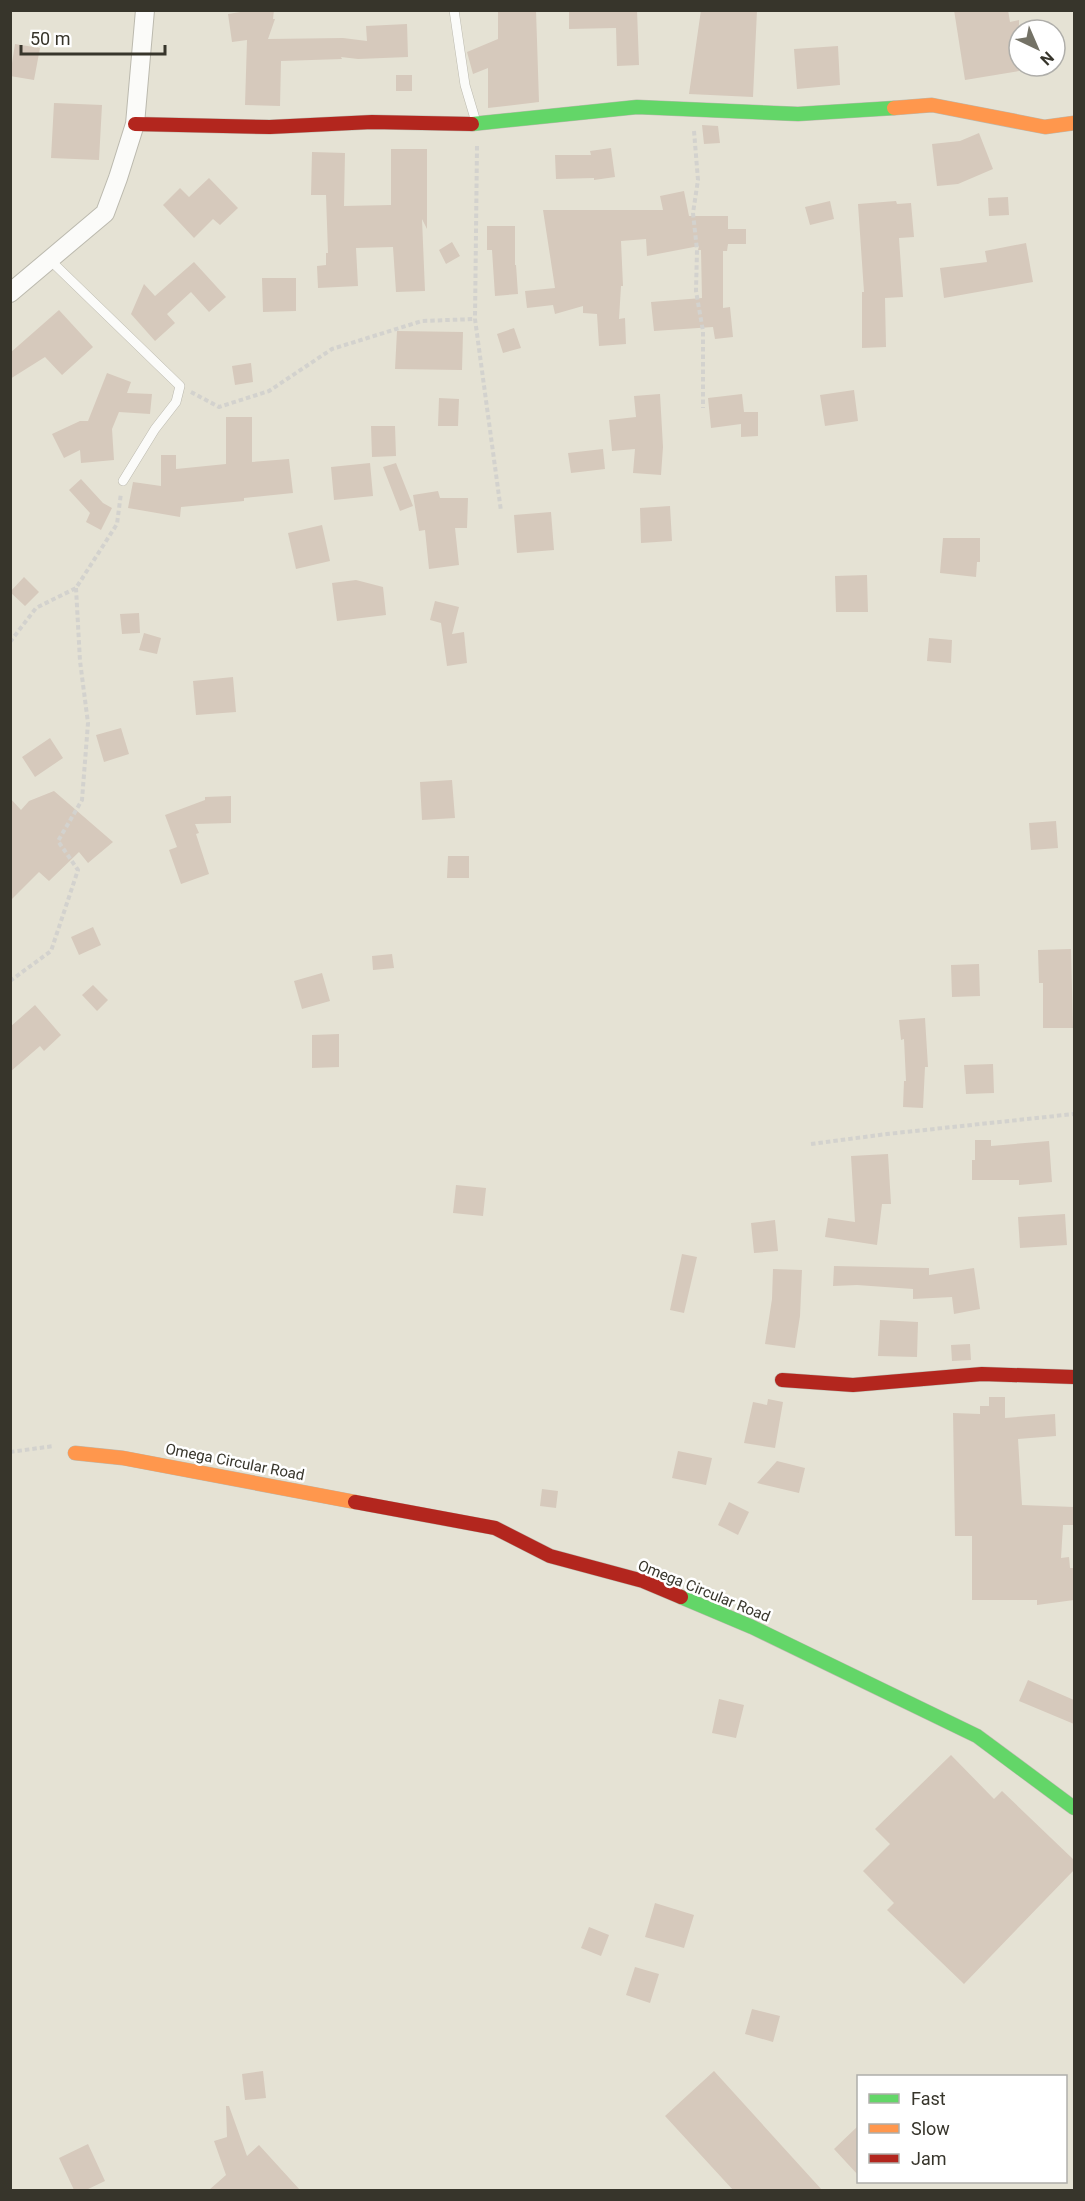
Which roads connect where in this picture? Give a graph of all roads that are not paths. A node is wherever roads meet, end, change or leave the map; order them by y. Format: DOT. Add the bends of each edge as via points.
graph roads {
  1 [pos="145,10"];
  2 [pos="454,10"];
  3 [pos="1074,123"];
  4 [pos="135,124"];
  5 [pos="477,124"];
  6 [pos="51,261"];
  7 [pos="10,293"];
  8 [pos="123,481"];
  9 [pos="1074,1377"];
  10 [pos="782,1380"];
  11 [pos="75,1453"];
  12 [pos="1074,1808"];
  1 -- 4 [label="street"];
  2 -- 5 [label="lane" via="465,85"];
  3 -- 5 [label="street" via="1046,126 932,105 798,114 638,107"];
  4 -- 5 [label="street"];
  4 -- 6 [label="street" via="105,213"];
  6 -- 7 [label="street"];
  6 -- 8 [label="lane" via="180,386 176,402"];
  9 -- 10 [label="street" via="982,1374 854,1385"];
  11 -- 12 [label="street, Omega Circular Road" via="123,1458 495,1528 550,1556 643,1581 763,1632 977,1736"];
}
